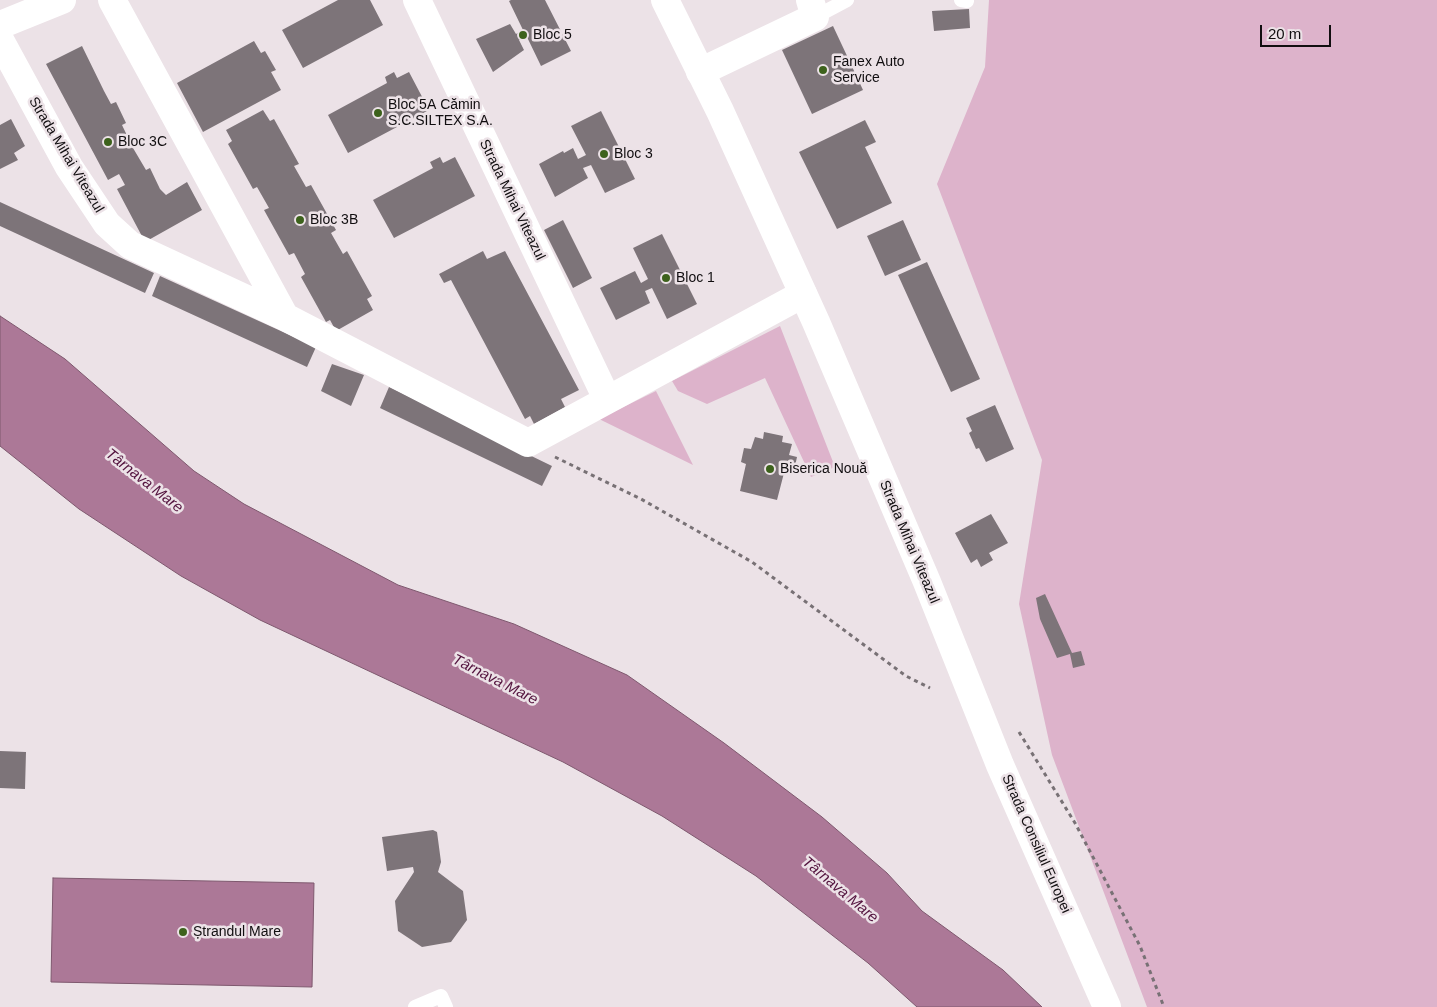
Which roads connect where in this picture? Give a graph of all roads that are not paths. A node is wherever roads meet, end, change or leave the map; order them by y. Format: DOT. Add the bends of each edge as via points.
graph roads {
  1 [pos="62,0"];
  2 [pos="112,0"];
  3 [pos="416,0"];
  4 [pos="665,0"];
  5 [pos="847,0"];
  6 [pos="961,0"];
  7 [pos="967,1"];
  8 [pos="812,8"];
  9 [pos="0,25"];
  10 [pos="0,40"];
  11 [pos="700,72"];
  12 [pos="803,294"];
  13 [pos="285,317"];
  14 [pos="607,399"];
  15 [pos="966,680"];
  16 [pos="415,1007"];
  17 [pos="446,1007"];
  18 [pos="1108,1007"];
  1 -- 9 [label="main road"];
  2 -- 13 [label="main road"];
  3 -- 14 [label="main road, Strada Mihai Viteazul"];
  4 -- 11 [label="main road, Strada Mihai Viteazul"];
  5 -- 8 [label="lane"];
  6 -- 7 [label="lane"];
  8 -- 11 [label="main road"];
  10 -- 13 [label="main road, Strada Mihai Viteazul" via="69,167 107,224 130,244"];
  11 -- 12 [label="main road, Strada Mihai Viteazul"];
  12 -- 14 [label="main road"];
  12 -- 15 [label="main road, Strada Mihai Viteazul"];
  13 -- 14 [label="main road, Strada Mihai Viteazul" via="528,443"];
  15 -- 18 [label="main road, Strada Consiliul Europei" via="1000,765"];
  16 -- 17 [label="lane" via="441,996"];
}
